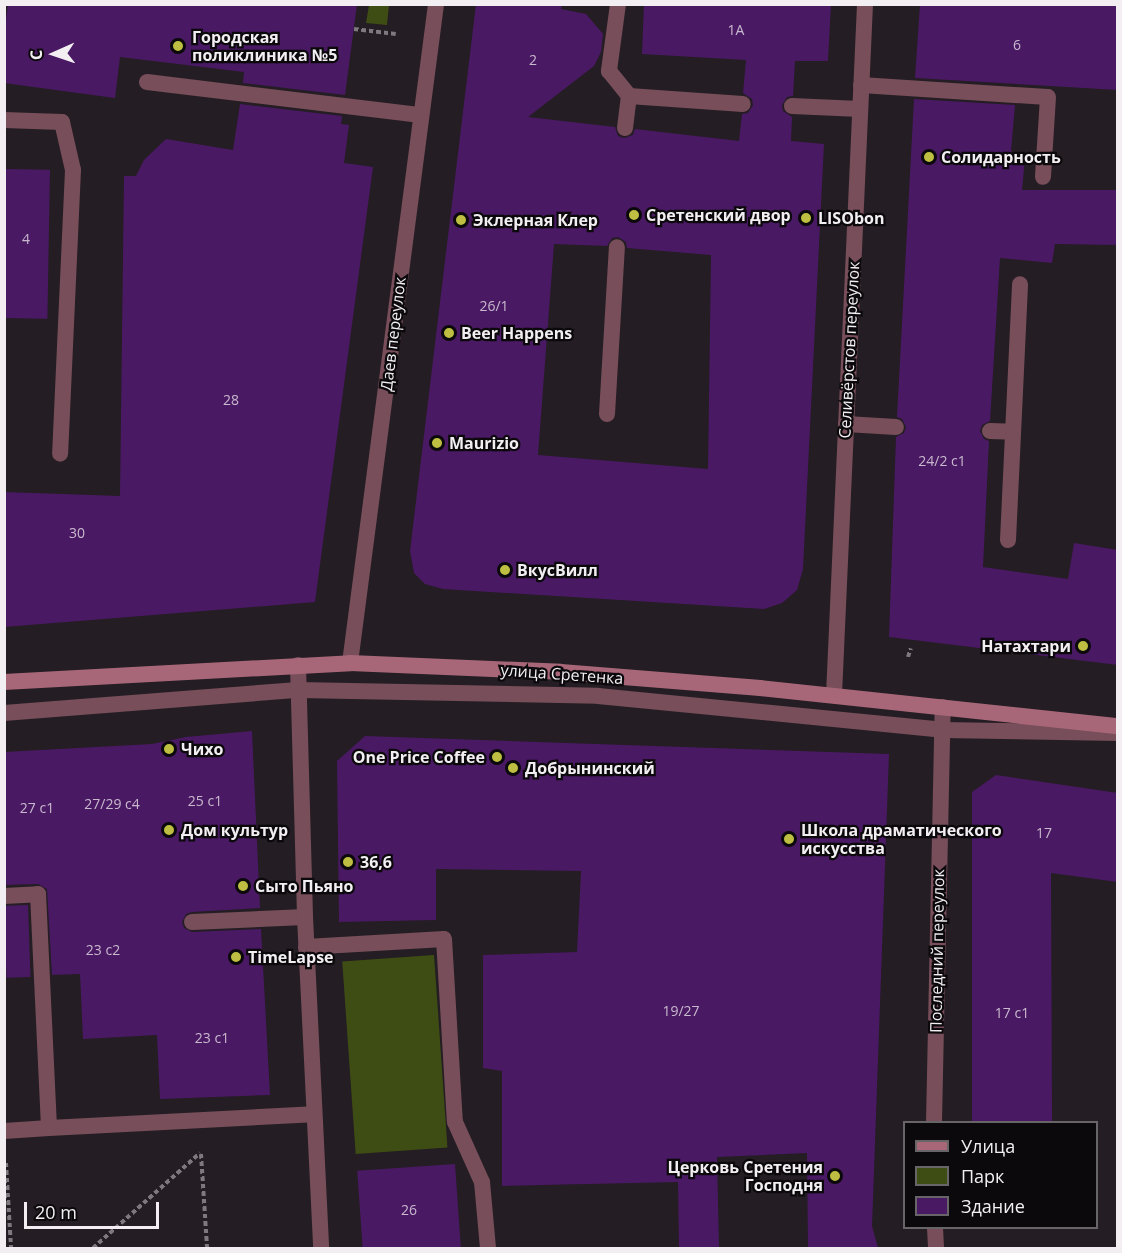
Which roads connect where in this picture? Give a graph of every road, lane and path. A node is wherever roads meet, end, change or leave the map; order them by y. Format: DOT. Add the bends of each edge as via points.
graph roads {
  1 [pos="435,4"];
  2 [pos="618,4"];
  3 [pos="865,4"];
  4 [pos="354,29"];
  5 [pos="396,34"];
  6 [pos="147,82"];
  7 [pos="861,85"];
  8 [pos="629,96"];
  9 [pos="743,104"];
  10 [pos="792,106"];
  11 [pos="860,109"];
  12 [pos="421,114"];
  13 [pos="4,120"];
  14 [pos="625,128"];
  15 [pos="1043,177"];
  16 [pos="617,247"];
  17 [pos="1020,284"];
  18 [pos="607,414"];
  19 [pos="846,424"];
  20 [pos="896,427"];
  21 [pos="990,431"];
  22 [pos="1013,432"];
  23 [pos="60,454"];
  24 [pos="1008,540"];
  25 [pos="911,648"];
  26 [pos="908,657"];
  27 [pos="350,663"];
  28 [pos="298,665"];
  29 [pos="4,682"];
  30 [pos="298,690"];
  31 [pos="834,695"];
  32 [pos="943,707"];
  33 [pos="4,713"];
  34 [pos="1118,726"];
  35 [pos="942,730"];
  36 [pos="1118,733"];
  37 [pos="4,896"];
  38 [pos="305,917"];
  39 [pos="192,922"];
  40 [pos="306,947"];
  41 [pos="313,1114"];
  42 [pos="240,1118"];
  43 [pos="934,1121"];
  44 [pos="49,1128"];
  45 [pos="4,1131"];
  46 [pos="201,1153"];
  47 [pos="6,1160"];
  48 [pos="935,1229"];
  49 [pos="11,1248"];
  50 [pos="93,1248"];
  51 [pos="207,1248"];
  52 [pos="321,1248"];
  53 [pos="488,1248"];
  54 [pos="936,1248"];
  1 -- 12 [label="street, Даев переулок"];
  2 -- 8 [label="street" via="609,71"];
  3 -- 7 [label="street, Селивёрстов переулок"];
  4 -- 5 [label="path"];
  6 -- 12 [label="street"];
  7 -- 11 [label="street, Селивёрстов переулок"];
  7 -- 15 [label="street" via="1048,97"];
  8 -- 9 [label="street"];
  8 -- 14 [label="street"];
  10 -- 11 [label="street"];
  11 -- 19 [label="street, Селивёрстов переулок"];
  12 -- 27 [label="street, Даев переулок"];
  13 -- 23 [label="street" via="63,122 73,170"];
  16 -- 18 [label="street"];
  17 -- 22 [label="street"];
  19 -- 20 [label="street"];
  19 -- 31 [label="street, Селивёрстов переулок"];
  21 -- 22 [label="street"];
  22 -- 24 [label="street"];
  25 -- 26 [label="path"];
  27 -- 28 [label="main road, улица Сретенка"];
  27 -- 31 [label="main road, улица Сретенка" via="561,672"];
  28 -- 29 [label="main road, улица Сретенка"];
  28 -- 30 [label="street"];
  30 -- 33 [label="street"];
  30 -- 35 [label="street" via="598,696"];
  30 -- 38 [label="street"];
  31 -- 32 [label="main road, улица Сретенка"];
  32 -- 34 [label="main road, улица Сретенка"];
  32 -- 35 [label="street, Последний переулок"];
  35 -- 36 [label="street"];
  35 -- 43 [label="street, Последний переулок"];
  37 -- 44 [label="street" via="38,894"];
  38 -- 39 [label="street"];
  38 -- 40 [label="street"];
  40 -- 41 [label="street"];
  40 -- 53 [label="street" via="444,939 455,1122 482,1182"];
  41 -- 42 [label="street"];
  41 -- 52 [label="street"];
  42 -- 44 [label="street"];
  42 -- 46 [label="path"];
  44 -- 45 [label="street"];
  46 -- 50 [label="path"];
  46 -- 51 [label="path"];
  47 -- 49 [label="path"];
  48 -- 54 [label="street"];
}
